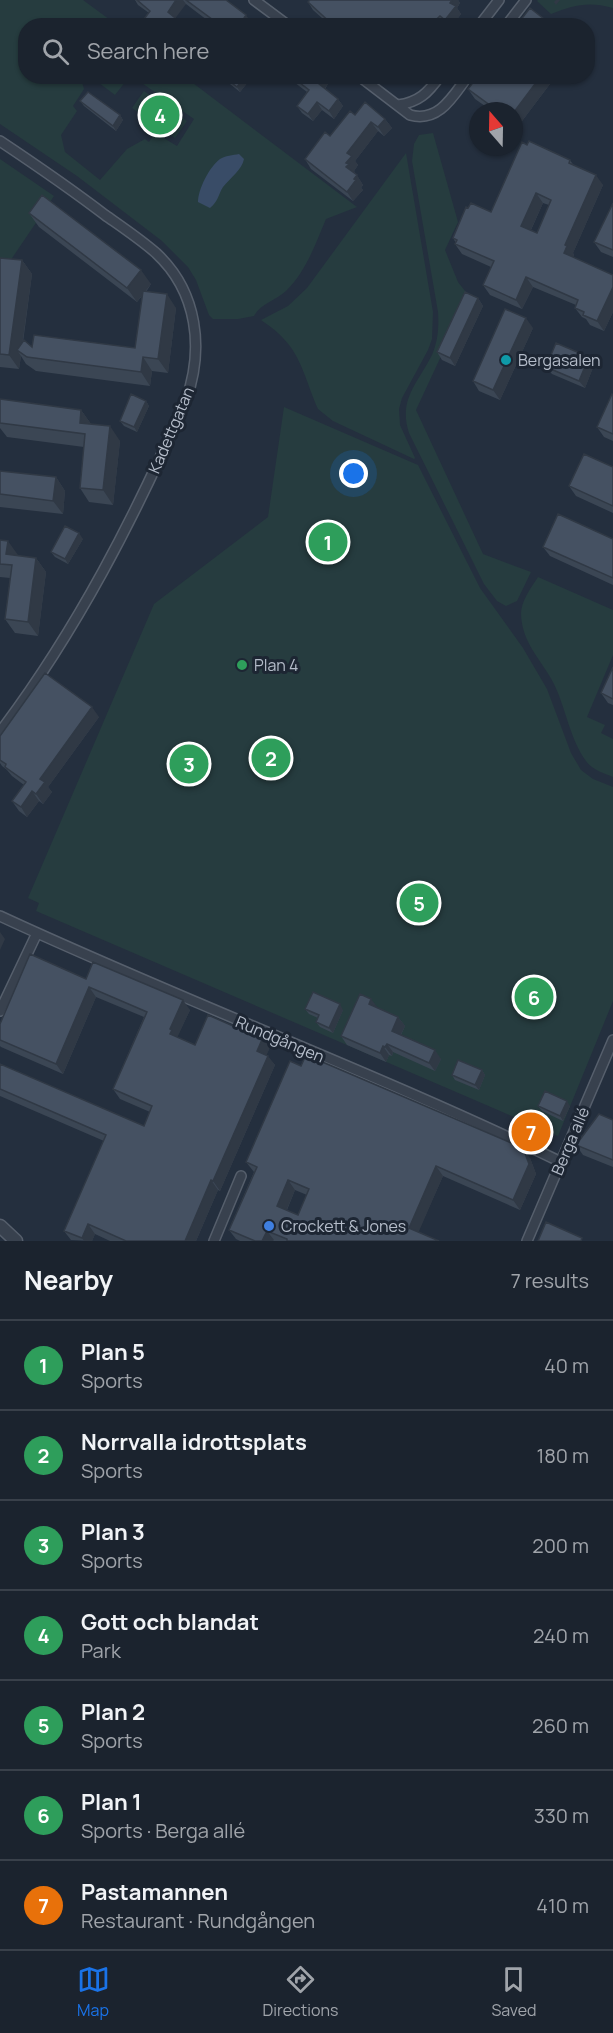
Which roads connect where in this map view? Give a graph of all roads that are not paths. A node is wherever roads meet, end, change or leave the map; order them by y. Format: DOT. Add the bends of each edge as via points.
graph roads {
  1 [pos="254,0"];
  2 [pos="499,0"];
  3 [pos="526,0"];
  4 [pos="278,18"];
  5 [pos="485,18"];
  6 [pos="513,18"];
  7 [pos="370,84"];
  8 [pos="434,84"];
  9 [pos="462,84"];
  10 [pos="398,105"];
  11 [pos="0,141"];
  12 [pos="0,732"];
  13 [pos="0,916"];
  14 [pos="37,933"];
  15 [pos="0,1011"];
  16 [pos="613,1040"];
  17 [pos="561,1161"];
  18 [pos="241,1176"];
  19 [pos="0,1226"];
  20 [pos="16,1241"];
  21 [pos="214,1241"];
  22 [pos="527,1241"];
  1 -- 4 [label="street"];
  2 -- 5 [label="street"];
  3 -- 6 [label="street"];
  7 -- 10 [label="street"];
  8 -- 10 [label="street" via="416,101"];
  9 -- 10 [label="street" via="445,107 432,115 410,115"];
  11 -- 12 [label="street, Kadettgatan" via="148,246 166,264 189,302 196,349 186,400 122,538 64,641"];
  13 -- 14 [label="street, Rundgången"];
  14 -- 15 [label="street"];
  14 -- 17 [label="street, Rundgången"];
  16 -- 17 [label="street, Berga allé"];
  17 -- 22 [label="street, Berga allé"];
  18 -- 21 [label="street"];
  19 -- 20 [label="street"];
}
